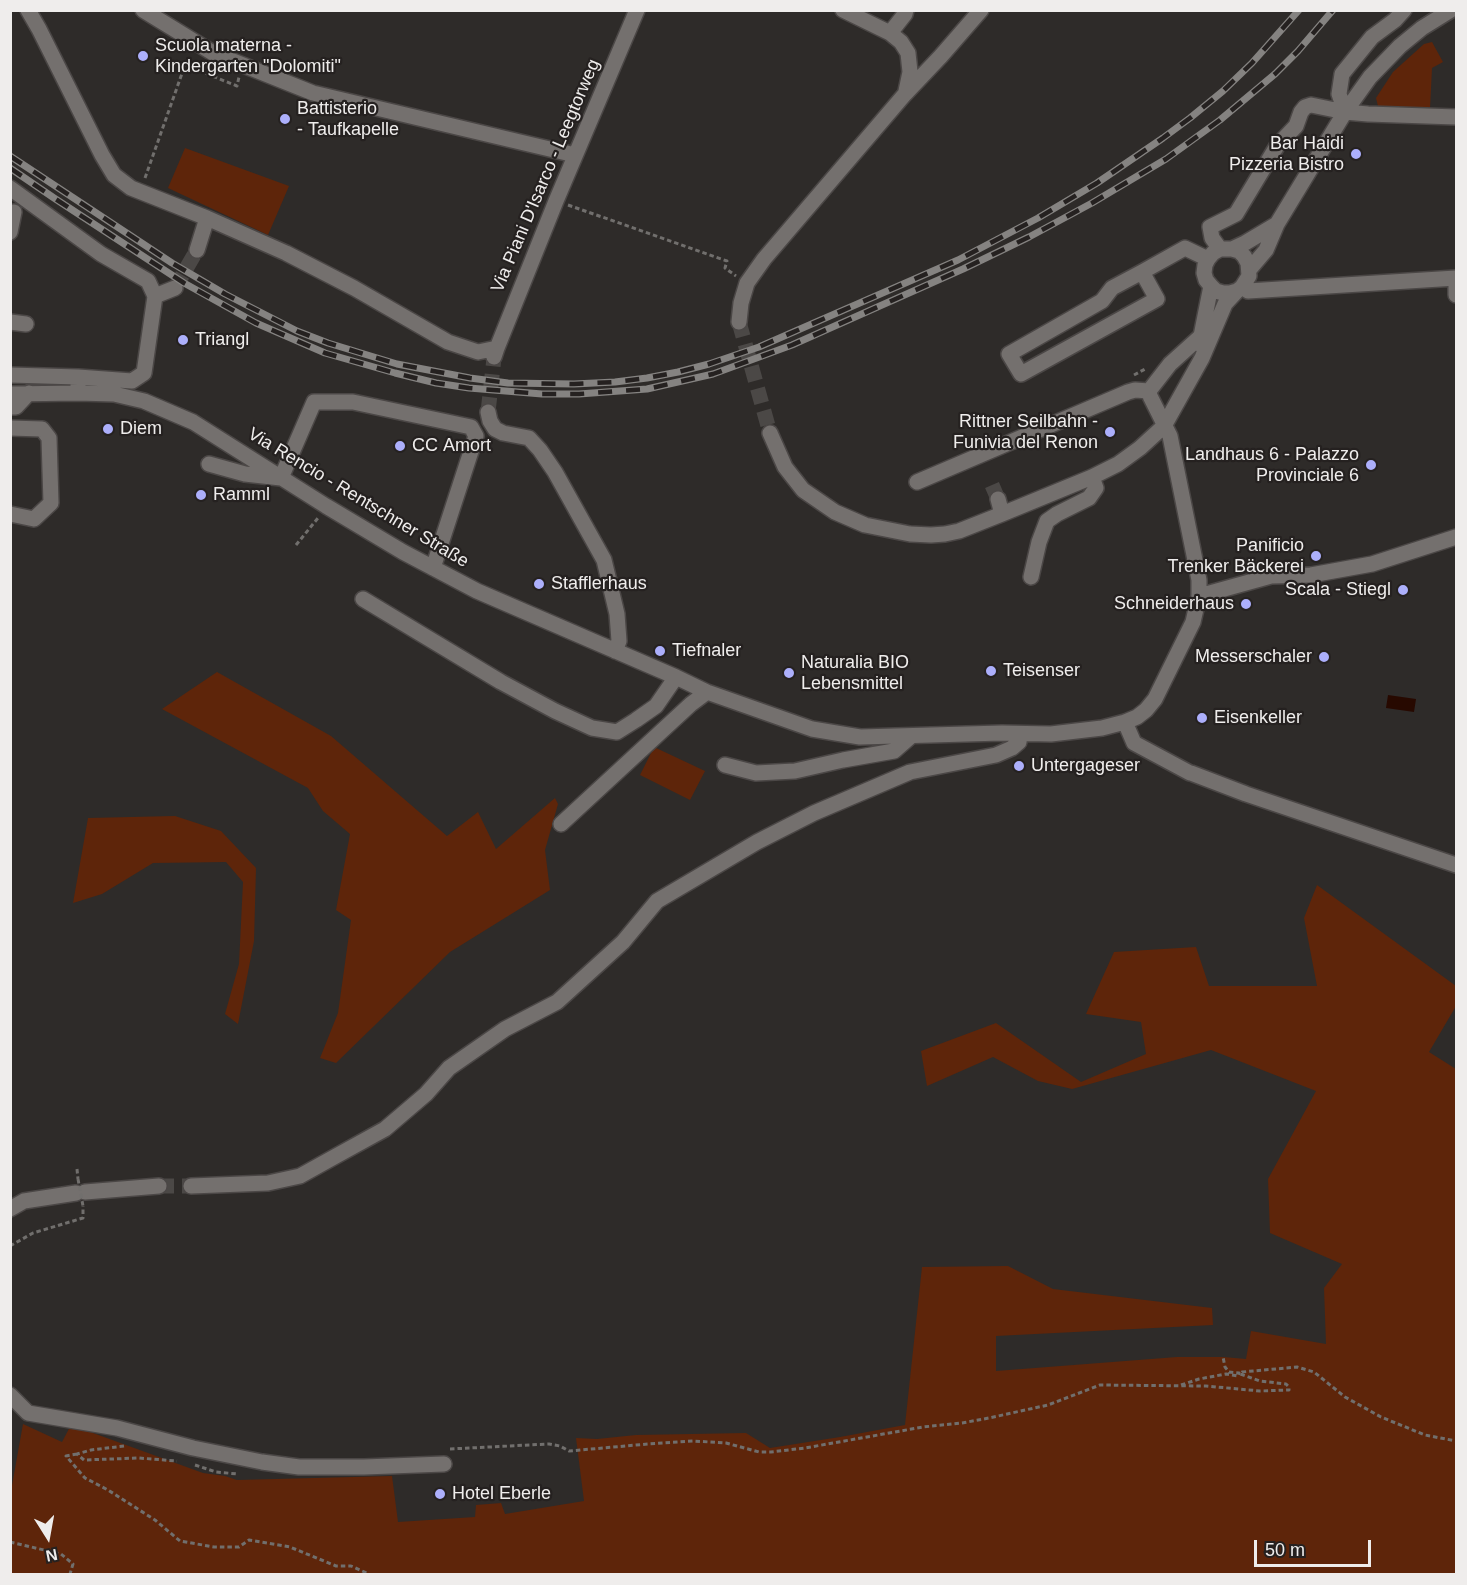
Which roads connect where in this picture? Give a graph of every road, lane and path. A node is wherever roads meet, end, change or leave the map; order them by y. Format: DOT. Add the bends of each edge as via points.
graph roads {
  1 [pos="28,10"];
  2 [pos="143,10"];
  3 [pos="637,10"];
  4 [pos="843,10"];
  5 [pos="906,10"];
  6 [pos="981,10"];
  7 [pos="1404,10"];
  8 [pos="1451,10"];
  9 [pos="891,33"];
  10 [pos="241,64"];
  11 [pos="905,94"];
  12 [pos="1345,112"];
  13 [pos="1456,117"];
  14 [pos="575,155"];
  15 [pos="10,188"];
  16 [pos="141,191"];
  17 [pos="556,201"];
  18 [pos="14,212"];
  19 [pos="207,218"];
  20 [pos="1276,224"];
  21 [pos="10,232"];
  22 [pos="197,250"];
  23 [pos="1220,252"];
  24 [pos="1249,270"];
  25 [pos="1142,272"];
  26 [pos="736,276"];
  27 [pos="1456,278"];
  28 [pos="1211,286"];
  29 [pos="175,288"];
  30 [pos="1239,289"];
  31 [pos="155,296"];
  32 [pos="1456,296"];
  33 [pos="739,322"];
  34 [pos="1201,336"];
  35 [pos="1202,357"];
  36 [pos="10,375"];
  37 [pos="78,385"];
  38 [pos="1149,391"];
  39 [pos="29,393"];
  40 [pos="10,394"];
  41 [pos="10,407"];
  42 [pos="488,412"];
  43 [pos="1164,426"];
  44 [pos="10,428"];
  45 [pos="770,433"];
  46 [pos="209,464"];
  47 [pos="1092,477"];
  48 [pos="281,478"];
  49 [pos="917,482"];
  50 [pos="326,506"];
  51 [pos="10,514"];
  52 [pos="1456,537"];
  53 [pos="296,545"];
  54 [pos="432,568"];
  55 [pos="1031,577"];
  56 [pos="1199,596"];
  57 [pos="363,599"];
  58 [pos="615,651"];
  59 [pos="676,677"];
  60 [pos="707,692"];
  61 [pos="1125,722"];
  62 [pos="1020,734"];
  63 [pos="910,736"];
  64 [pos="725,765"];
  65 [pos="561,824"];
  66 [pos="1456,865"];
  67 [pos="77,1168"];
  68 [pos="159,1186"];
  69 [pos="191,1186"];
  70 [pos="81,1192"];
  71 [pos="10,1209"];
  72 [pos="10,1246"];
  73 [pos="1223,1357"];
  74 [pos="1240,1374"];
  75 [pos="1176,1387"];
  76 [pos="10,1395"];
  77 [pos="1456,1441"];
  78 [pos="77,1454"];
  79 [pos="445,1457"];
  80 [pos="10,1542"];
  81 [pos="70,1575"];
  82 [pos="369,1575"];
  1 -- 16 [label="street" via="114,175"];
  2 -- 10 [label="street" via="213,53"];
  3 -- 14 [label="street, Via Piani D'Isarco - Leegtorweg"];
  4 -- 9 [label="street"];
  5 -- 9 [label="street"];
  6 -- 11 [label="street"];
  7 -- 12 [label="street" via="1372,37 1342,74 1339,94"];
  8 -- 12 [label="street" via="1400,46 1370,77"];
  9 -- 11 [label="street" via="908,53 910,72"];
  10 -- 14 [label="street" via="313,93"];
  10 -- 16 [label="path" via="237,86 184,65"];
  11 -- 33 [label="street" via="764,259 747,283"];
  12 -- 13 [label="street"];
  12 -- 20 [label="street"];
  12 -- 23 [label="street" via="1305,107 1236,214 1210,227"];
  14 -- 17 [label="street, Via Piani D'Isarco - Leegtorweg"];
  15 -- 31 [label="street" via="101,254 148,281"];
  16 -- 19 [label="street"];
  17 -- 19 [label="street, Via Piani D'Isarco - Leegtorweg" via="496,353 478,352 448,342 286,253"];
  17 -- 26 [label="path" via="727,261 725,268"];
  18 -- 21 [label="street"];
  19 -- 22 [label="street"];
  20 -- 23 [label="street" via="1245,243"];
  20 -- 24 [label="street" via="1266,250"];
  23 -- 24 [label="street" via="1239,251"];
  23 -- 25 [label="street" via="1185,248"];
  23 -- 28 [label="street" via="1205,266 1206,280"];
  24 -- 30 [label="street"];
  25 -- 25 [label="street" via="1112,288 1102,301 1009,354 1021,374 1158,299"];
  27 -- 30 [label="street"];
  27 -- 32 [label="street"];
  28 -- 30 [label="street" via="1223,293"];
  28 -- 34 [label="street"];
  29 -- 31 [label="street"];
  30 -- 35 [label="street" via="1225,304"];
  31 -- 37 [label="street, Via Rencio - Rentschner Straße" via="144,373 132,381"];
  34 -- 35 [label="street"];
  34 -- 38 [label="street" via="1170,363"];
  35 -- 43 [label="street"];
  36 -- 37 [label="street, Via Rencio - Rentschner Straße"];
  37 -- 39 [label="street, Via Rencio - Rentschner Straße"];
  37 -- 48 [label="street, Via Rencio - Rentschner Straße" via="144,401 194,422"];
  38 -- 43 [label="street"];
  38 -- 49 [label="street" via="1128,392"];
  39 -- 40 [label="street, Via Rencio - Rentschner Straße"];
  39 -- 41 [label="street" via="16,407"];
  42 -- 58 [label="street" via="495,429 529,438 540,450 604,560 617,614 619,640"];
  43 -- 47 [label="street" via="1126,459"];
  43 -- 56 [label="street" via="1170,436"];
  44 -- 51 [label="street" via="42,429 49,438 51,503 34,519"];
  45 -- 47 [label="street" via="785,467 803,490 864,525 910,534 959,531 1000,507"];
  46 -- 48 [label="street"];
  47 -- 55 [label="street" via="1096,488 1089,498 1047,521"];
  48 -- 50 [label="street, Via Rencio - Rentschner Straße"];
  48 -- 54 [label="street" via="314,402 353,402 471,427 476,436"];
  50 -- 53 [label="path"];
  50 -- 54 [label="street, Via Rencio - Rentschner Straße"];
  52 -- 56 [label="street" via="1372,564 1311,575 1271,576"];
  54 -- 58 [label="street, Via Rencio - Rentschner Straße"];
  56 -- 61 [label="street" via="1193,622 1155,699 1137,717"];
  57 -- 59 [label="street" via="501,682 592,728 616,732 636,720 656,706"];
  58 -- 59 [label="street, Via Rencio - Rentschner Straße"];
  59 -- 60 [label="street, Via Rencio - Rentschner Straße"];
  60 -- 63 [label="street, Via Rencio - Rentschner Straße" via="812,729 860,737"];
  60 -- 65 [label="street"];
  61 -- 62 [label="street, Via Rencio - Rentschner Straße" via="1077,732"];
  61 -- 66 [label="street" via="1134,743 1191,773"];
  62 -- 63 [label="street, Via Rencio - Rentschner Straße"];
  62 -- 69 [label="street" via="1019,742 996,755 910,772 814,813 657,901 623,942 557,1002 505,1029 449,1068 385,1130 300,1176 268,1183"];
  63 -- 64 [label="street" via="894,751 795,771 756,773"];
  67 -- 70 [label="path"];
  68 -- 70 [label="street"];
  70 -- 71 [label="street" via="24,1201"];
  70 -- 72 [label="path" via="83,1218 33,1233"];
  73 -- 74 [label="path" via="1228,1372"];
  74 -- 75 [label="path" via="1199,1379"];
  74 -- 75 [label="path" via="1286,1384 1290,1390"];
  74 -- 77 [label="path" via="1297,1367 1309,1370 1381,1417 1425,1435"];
  75 -- 79 [label="path" via="1100,1385 1048,1406 962,1424 805,1448 759,1452 726,1443 679,1441 569,1451 549,1444"];
  76 -- 79 [label="street" via="28,1413 117,1428 262,1462 299,1467 364,1467"];
  78 -- 82 [label="path" via="66,1456 85,1478 155,1520 180,1541 239,1547 249,1540 290,1547"];
  80 -- 81 [label="path" via="61,1554 73,1564"];
}
